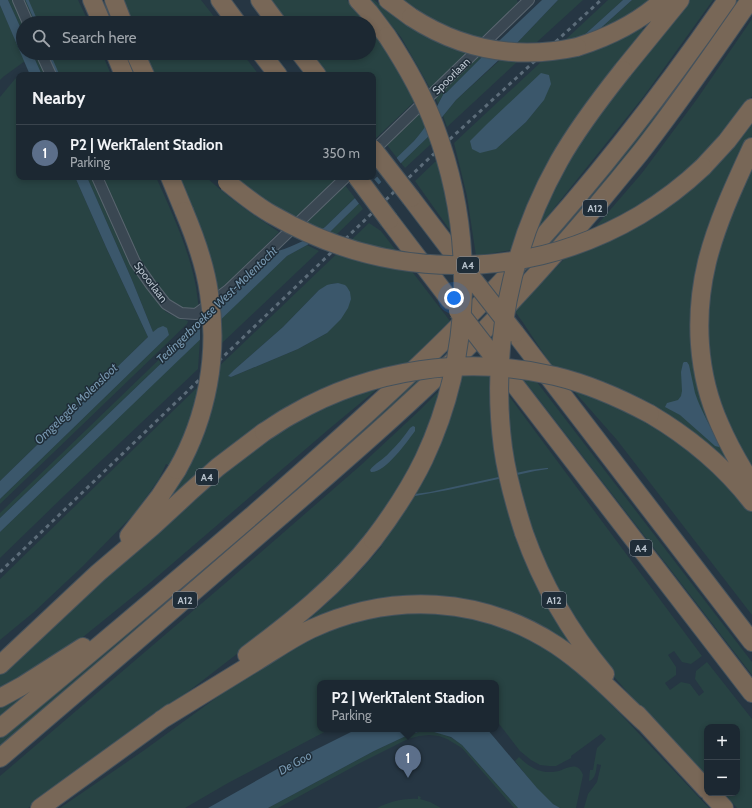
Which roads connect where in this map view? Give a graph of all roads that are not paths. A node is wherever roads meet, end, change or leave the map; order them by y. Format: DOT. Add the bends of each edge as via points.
graph roads {
  1 [pos="18,0"];
  2 [pos="92,0"];
  3 [pos="114,0"];
  4 [pos="220,0"];
  5 [pos="260,0"];
  6 [pos="358,0"];
  7 [pos="388,0"];
  8 [pos="529,0"];
  9 [pos="663,0"];
  10 [pos="680,0"];
  11 [pos="726,0"];
  12 [pos="750,0"];
  13 [pos="25,16"];
  14 [pos="99,16"];
  15 [pos="120,16"];
  16 [pos="232,16"];
  17 [pos="273,16"];
  18 [pos="372,16"];
  19 [pos="376,21"];
  20 [pos="44,60"];
  21 [pos="118,60"];
  22 [pos="138,60"];
  23 [pos="266,60"];
  24 [pos="305,60"];
  25 [pos="50,72"];
  26 [pos="123,72"];
  27 [pos="144,72"];
  28 [pos="276,72"];
  29 [pos="315,72"];
  30 [pos="752,108"];
  31 [pos="376,147"];
  32 [pos="752,147"];
  33 [pos="376,154"];
  34 [pos="98,180"];
  35 [pos="171,180"];
  36 [pos="224,180"];
  37 [pos="343,180"];
  38 [pos="359,180"];
  39 [pos="752,484"];
  40 [pos="752,502"];
  41 [pos="98,573"];
  42 [pos="143,609"];
  43 [pos="752,642"];
  44 [pos="0,665"];
  45 [pos="752,693"];
  46 [pos="0,698"];
  47 [pos="162,720"];
  48 [pos="645,722"];
  49 [pos="0,728"];
  50 [pos="0,758"];
  51 [pos="704,787"];
  52 [pos="713,796"];
  53 [pos="40,808"];
  54 [pos="724,808"];
  1 -- 13 [label="street"];
  2 -- 14 [label="highway"];
  3 -- 15 [label="highway"];
  4 -- 16 [label="highway"];
  5 -- 17 [label="highway"];
  6 -- 18 [label="highway, A12, bridge"];
  7 -- 9 [label="highway, bridge" via="411,17 450,38 488,49 536,53 571,48 606,37 631,24"];
  8 -- 31 [label="street, Spoorlaan"];
  10 -- 48 [label="highway, A12, bridge" via="606,92 554,170 528,227 519,254 507,300 500,360 502,438 515,503 536,563 549,591 575,634"];
  11 -- 42 [label="highway, A12" via="623,142 495,289 392,391"];
  12 -- 50 [label="highway, A12" via="640,153 541,269 477,337 369,439"];
  19 -- 47 [label="highway, A12, bridge" via="406,66 435,125 446,157 461,230 462,318 452,377 441,417 416,475 392,514 341,576 314,602 261,645"];
  20 -- 25 [label="street"];
  21 -- 26 [label="highway"];
  22 -- 27 [label="highway"];
  23 -- 28 [label="highway"];
  24 -- 29 [label="highway"];
  30 -- 36 [label="highway, A4, bridge" via="728,141 703,167 669,196 642,214 590,240 535,257 508,262 439,265 377,256 346,248 284,221"];
  32 -- 39 [label="highway" via="713,240 703,280 699,317 700,354 708,393 727,441"];
  33 -- 43 [label="highway, A4, bridge"];
  34 -- 37 [label="street, Spoorlaan" via="135,262 151,285 166,304 181,314 196,314 228,290"];
  35 -- 41 [label="highway, A4, bridge" via="200,252 208,285 212,320 208,387 190,444 177,470 160,496"];
  38 -- 45 [label="highway, A4, bridge"];
  40 -- 41 [label="highway, A4, bridge" via="731,477 676,431 650,414 605,392 555,376 525,370 483,367 437,368 404,373 354,386 293,413 218,467"];
  41 -- 44 [label="highway, A4"];
  42 -- 46 [label="highway, A12"];
  42 -- 49 [label="highway, A12"];
  47 -- 48 [label="highway, A12" via="288,641 310,630 362,611 395,605 420,604 475,610 507,620 535,633 576,660"];
  47 -- 53 [label="highway, A12"];
  48 -- 51 [label="highway, A12"];
  52 -- 54 [label="highway"];
}
